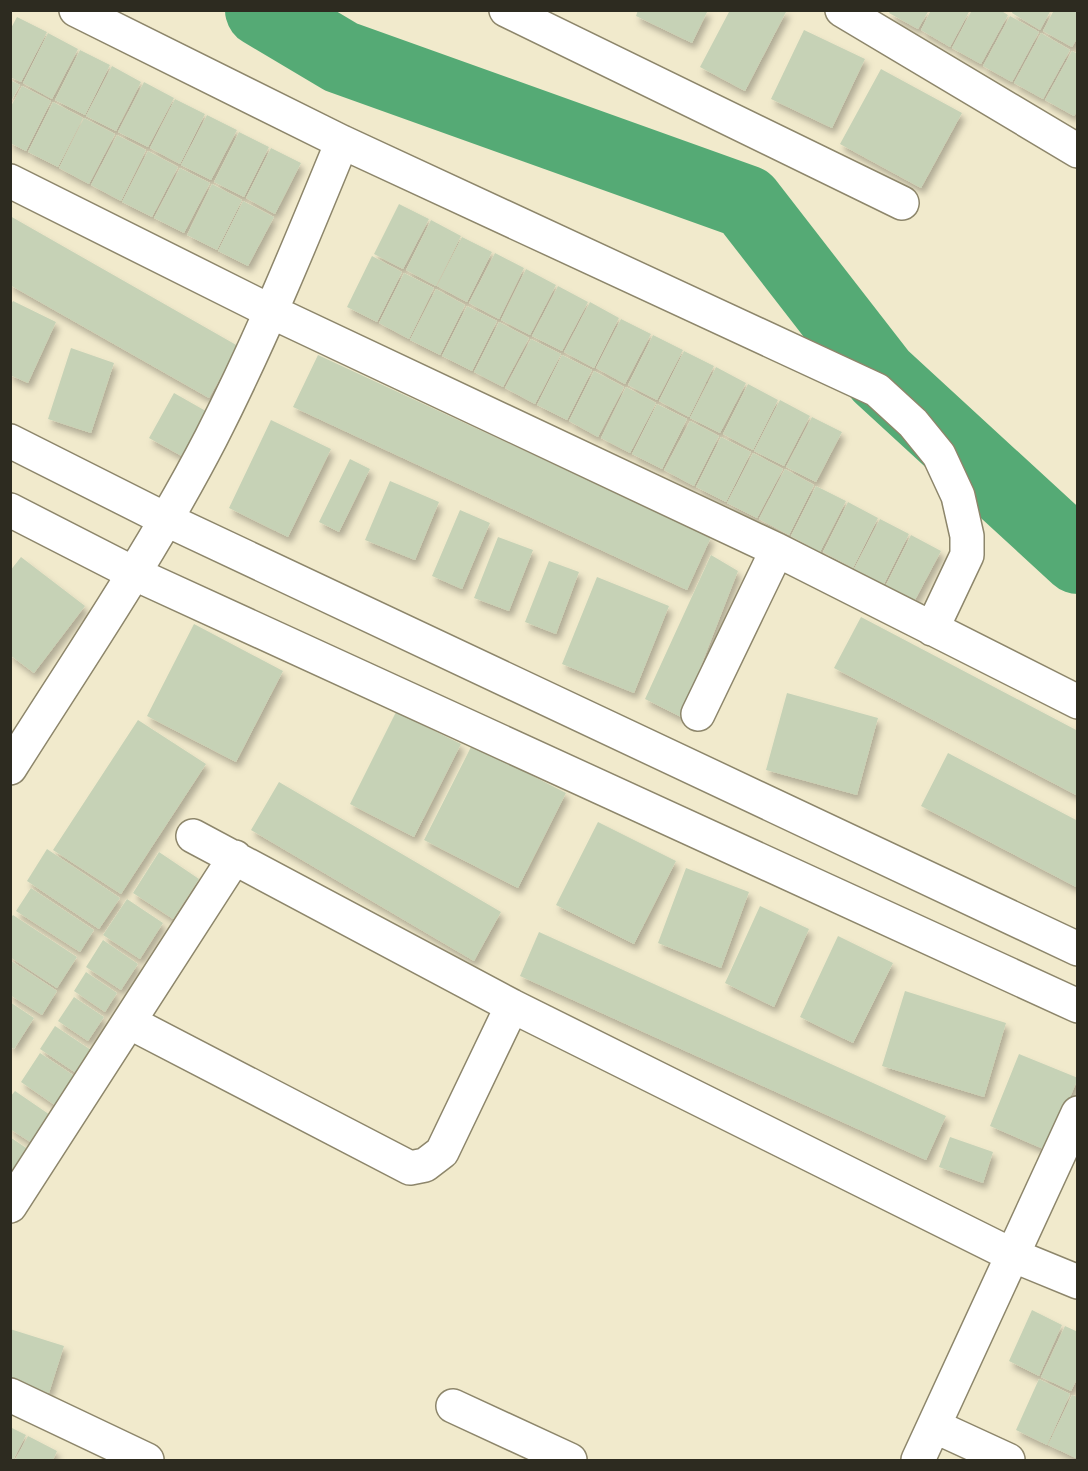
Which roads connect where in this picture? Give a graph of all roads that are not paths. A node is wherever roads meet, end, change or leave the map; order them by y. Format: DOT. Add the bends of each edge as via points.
graph roads {
  1 [pos="76,10"];
  2 [pos="506,10"];
  3 [pos="842,10"];
  4 [pos="342,142"];
  5 [pos="1077,151"];
  6 [pos="10,181"];
  7 [pos="902,203"];
  8 [pos="272,312"];
  9 [pos="10,441"];
  10 [pos="10,510"];
  11 [pos="165,519"];
  12 [pos="777,550"];
  13 [pos="133,573"];
  14 [pos="932,629"];
  15 [pos="1077,702"];
  16 [pos="698,714"];
  17 [pos="10,768"];
  18 [pos="193,836"];
  19 [pos="235,857"];
  20 [pos="1077,949"];
  21 [pos="512,1006"];
  22 [pos="1077,1006"];
  23 [pos="129,1022"];
  24 [pos="1077,1113"];
  25 [pos="10,1206"];
  26 [pos="1012,1255"];
  27 [pos="1077,1282"];
  28 [pos="10,1395"];
  29 [pos="453,1406"];
  30 [pos="934,1426"];
  31 [pos="147,1461"];
  32 [pos="570,1461"];
  33 [pos="918,1461"];
  34 [pos="1008,1461"];
  1 -- 4 [label="street"];
  2 -- 7 [label="street"];
  3 -- 5 [label="street"];
  4 -- 8 [label="street"];
  4 -- 14 [label="street" via="877,390 914,423 939,455 958,496 967,555"];
  6 -- 8 [label="street"];
  8 -- 11 [label="street"];
  8 -- 12 [label="street"];
  9 -- 11 [label="street"];
  10 -- 13 [label="street"];
  11 -- 13 [label="street"];
  11 -- 20 [label="street"];
  12 -- 14 [label="street"];
  12 -- 16 [label="street"];
  13 -- 17 [label="street"];
  13 -- 22 [label="street"];
  14 -- 15 [label="street"];
  18 -- 19 [label="street"];
  19 -- 21 [label="street"];
  19 -- 23 [label="street"];
  21 -- 23 [label="street" via="442,1152 425,1165 410,1168"];
  21 -- 26 [label="street"];
  23 -- 25 [label="street"];
  24 -- 26 [label="street"];
  26 -- 27 [label="street"];
  26 -- 30 [label="street"];
  28 -- 31 [label="street"];
  29 -- 32 [label="street"];
  30 -- 33 [label="street"];
  30 -- 34 [label="street"];
}
